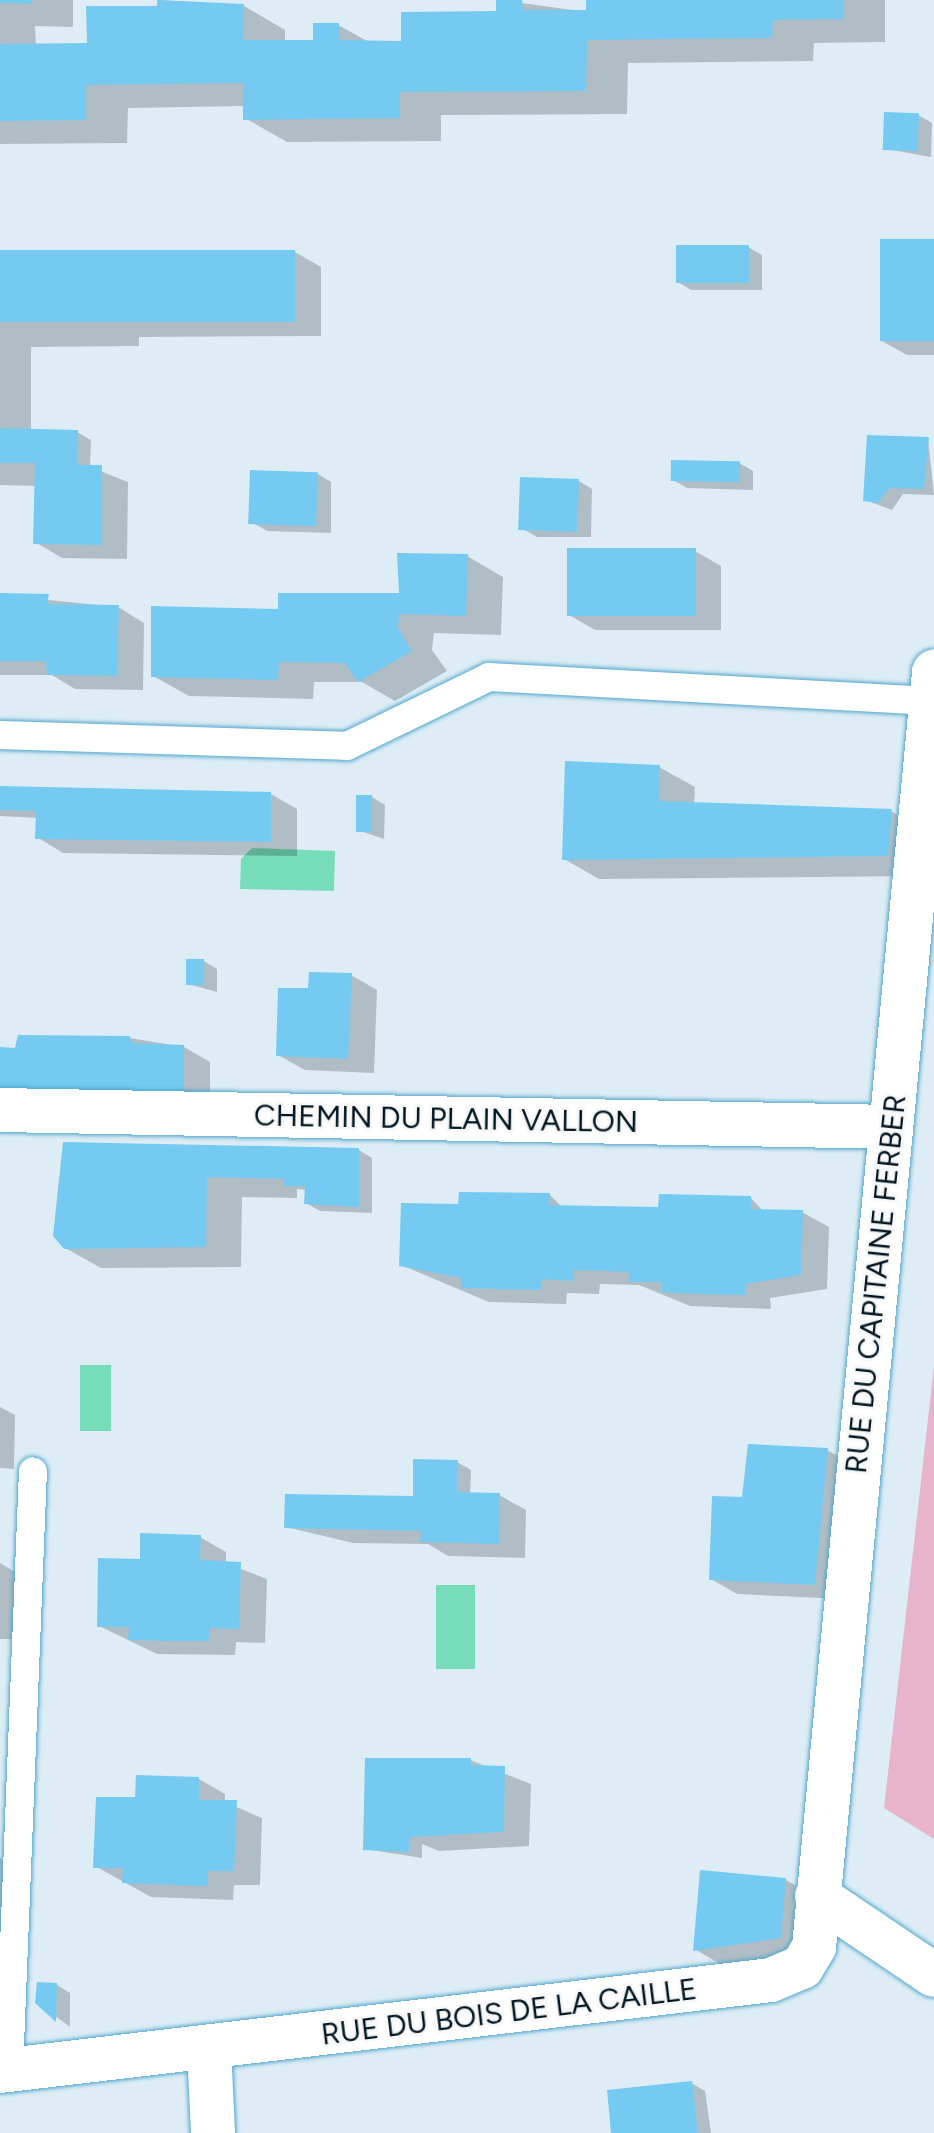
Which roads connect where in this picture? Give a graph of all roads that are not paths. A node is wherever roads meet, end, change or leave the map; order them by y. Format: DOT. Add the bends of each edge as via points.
graph roads {
  1 [pos="932,686"];
  2 [pos="0,735"];
  3 [pos="0,1110"];
  4 [pos="891,1127"];
  5 [pos="33,1471"];
  6 [pos="817,1896"];
  7 [pos="934,1975"];
  8 [pos="209,2048"];
  9 [pos="4,2071"];
  10 [pos="213,2133"];
  1 -- 2 [label="lane" via="489,677 347,746"];
  1 -- 4 [label="street, RUE DU CAPITAINE FERBER"];
  3 -- 4 [label="street, CHEMIN DU PLAIN VALLON"];
  4 -- 6 [label="street, RUE DU CAPITAINE FERBER"];
  5 -- 9 [label="lane"];
  6 -- 7 [label="street"];
  6 -- 8 [label="street, RUE DU BOIS DE LA CAILLE" via="814,1947 786,1977"];
  8 -- 9 [label="street, RUE DU BOIS DE LA CAILLE"];
  8 -- 10 [label="street"];
}
